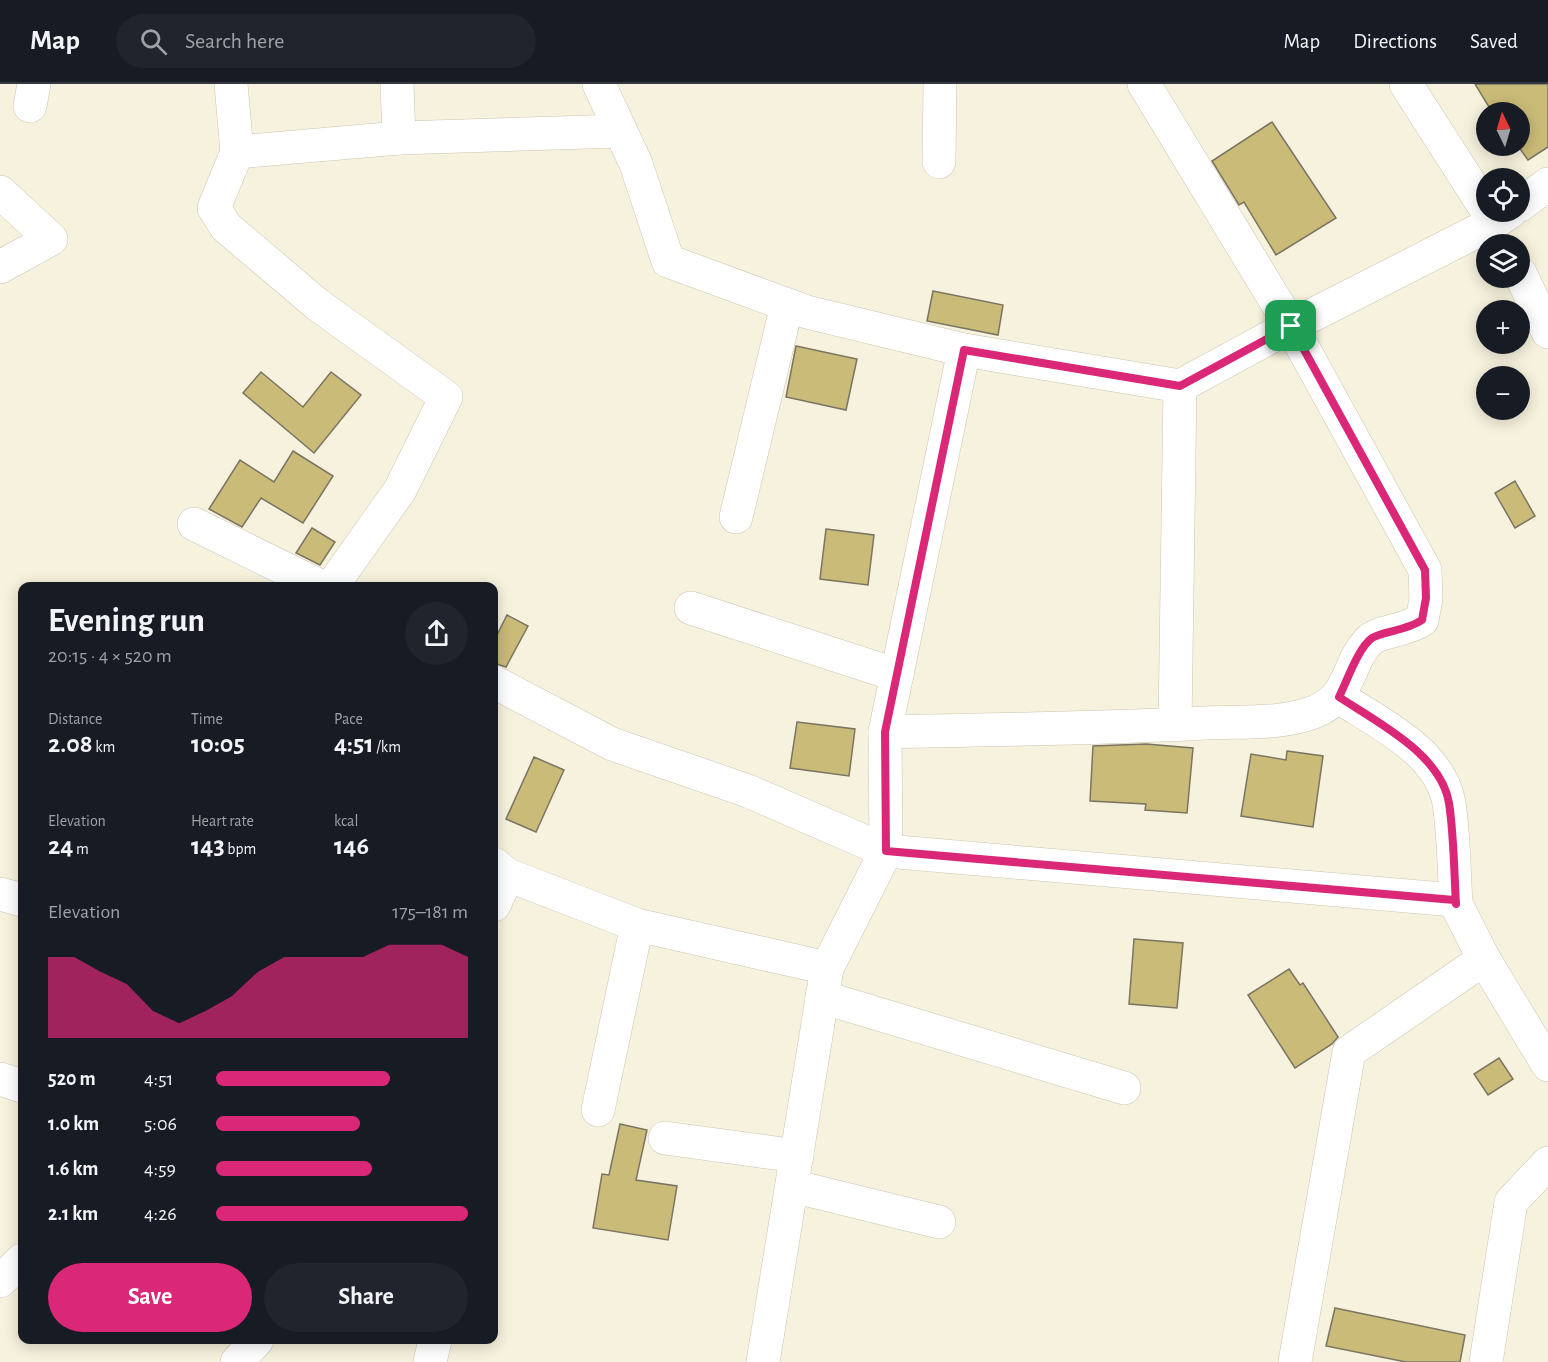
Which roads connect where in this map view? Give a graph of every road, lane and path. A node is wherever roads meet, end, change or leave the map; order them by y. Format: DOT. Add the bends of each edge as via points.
graph roads {
  1 [pos="231,84"];
  2 [pos="397,84"];
  3 [pos="599,84"];
  4 [pos="940,84"];
  5 [pos="1144,84"];
  6 [pos="1406,84"];
  7 [pos="620,131"];
  8 [pos="399,138"];
  9 [pos="237,152"];
  10 [pos="939,162"];
  11 [pos="1476,182"];
  12 [pos="1548,184"];
  13 [pos="0,192"];
  14 [pos="1530,197"];
  15 [pos="1491,222"];
  16 [pos="0,267"];
  17 [pos="1527,288"];
  18 [pos="787,305"];
  19 [pos="1291,326"];
  20 [pos="1548,332"];
  21 [pos="964,350"];
  22 [pos="1180,386"];
  23 [pos="736,517"];
  24 [pos="194,524"];
  25 [pos="312,582"];
  26 [pos="335,582"];
  27 [pos="691,608"];
  28 [pos="897,675"];
  29 [pos="498,684"];
  30 [pos="1339,697"];
  31 [pos="1175,725"];
  32 [pos="885,732"];
  33 [pos="886,851"];
  34 [pos="501,870"];
  35 [pos="498,885"];
  36 [pos="0,894"];
  37 [pos="18,899"];
  38 [pos="1456,904"];
  39 [pos="637,925"];
  40 [pos="1484,959"];
  41 [pos="825,982"];
  42 [pos="1548,1065"];
  43 [pos="0,1079"];
  44 [pos="18,1085"];
  45 [pos="1124,1088"];
  46 [pos="598,1110"];
  47 [pos="665,1138"];
  48 [pos="1548,1163"];
  49 [pos="794,1171"];
  50 [pos="939,1222"];
  51 [pos="18,1264"];
  52 [pos="0,1281"];
  53 [pos="253,1344"];
  54 [pos="434,1344"];
  55 [pos="237,1362"];
  56 [pos="430,1362"];
  57 [pos="763,1362"];
  58 [pos="1295,1362"];
  59 [pos="1486,1362"];
  1 -- 9 [label="street"];
  2 -- 8 [label="street"];
  3 -- 7 [label="street"];
  4 -- 10 [label="street"];
  5 -- 19 [label="street"];
  6 -- 11 [label="street"];
  7 -- 8 [label="street"];
  7 -- 18 [label="street" via="636,164 668,261"];
  8 -- 9 [label="street"];
  9 -- 26 [label="street" via="214,208 226,227 318,305 446,397 400,490"];
  12 -- 14 [label="street"];
  13 -- 16 [label="street" via="51,239"];
  15 -- 19 [label="street"];
  17 -- 20 [label="street"];
  18 -- 21 [label="street"];
  18 -- 23 [label="street"];
  19 -- 22 [label="street"];
  19 -- 30 [label="street" via="1425,570 1422,620 1411,627 1373,637 1363,648"];
  21 -- 22 [label="street"];
  21 -- 28 [label="street"];
  22 -- 31 [label="street"];
  24 -- 25 [label="street"];
  27 -- 28 [label="street"];
  28 -- 32 [label="street"];
  29 -- 33 [label="street" via="612,744 748,791"];
  30 -- 31 [label="street" via="1314,712 1282,719"];
  30 -- 38 [label="street" via="1408,743 1440,780 1449,801"];
  31 -- 32 [label="street"];
  32 -- 33 [label="street"];
  33 -- 38 [label="street" via="1454,900"];
  33 -- 41 [label="street"];
  34 -- 35 [label="street"];
  34 -- 39 [label="street"];
  36 -- 37 [label="street"];
  38 -- 40 [label="street"];
  39 -- 41 [label="street"];
  39 -- 46 [label="street"];
  40 -- 42 [label="street"];
  40 -- 58 [label="street" via="1349,1052"];
  41 -- 45 [label="street"];
  41 -- 49 [label="street"];
  43 -- 44 [label="street"];
  47 -- 49 [label="street"];
  48 -- 59 [label="street" via="1511,1203"];
  49 -- 50 [label="street"];
  49 -- 57 [label="street"];
  51 -- 52 [label="street"];
  53 -- 55 [label="street"];
  54 -- 56 [label="street"];
}
